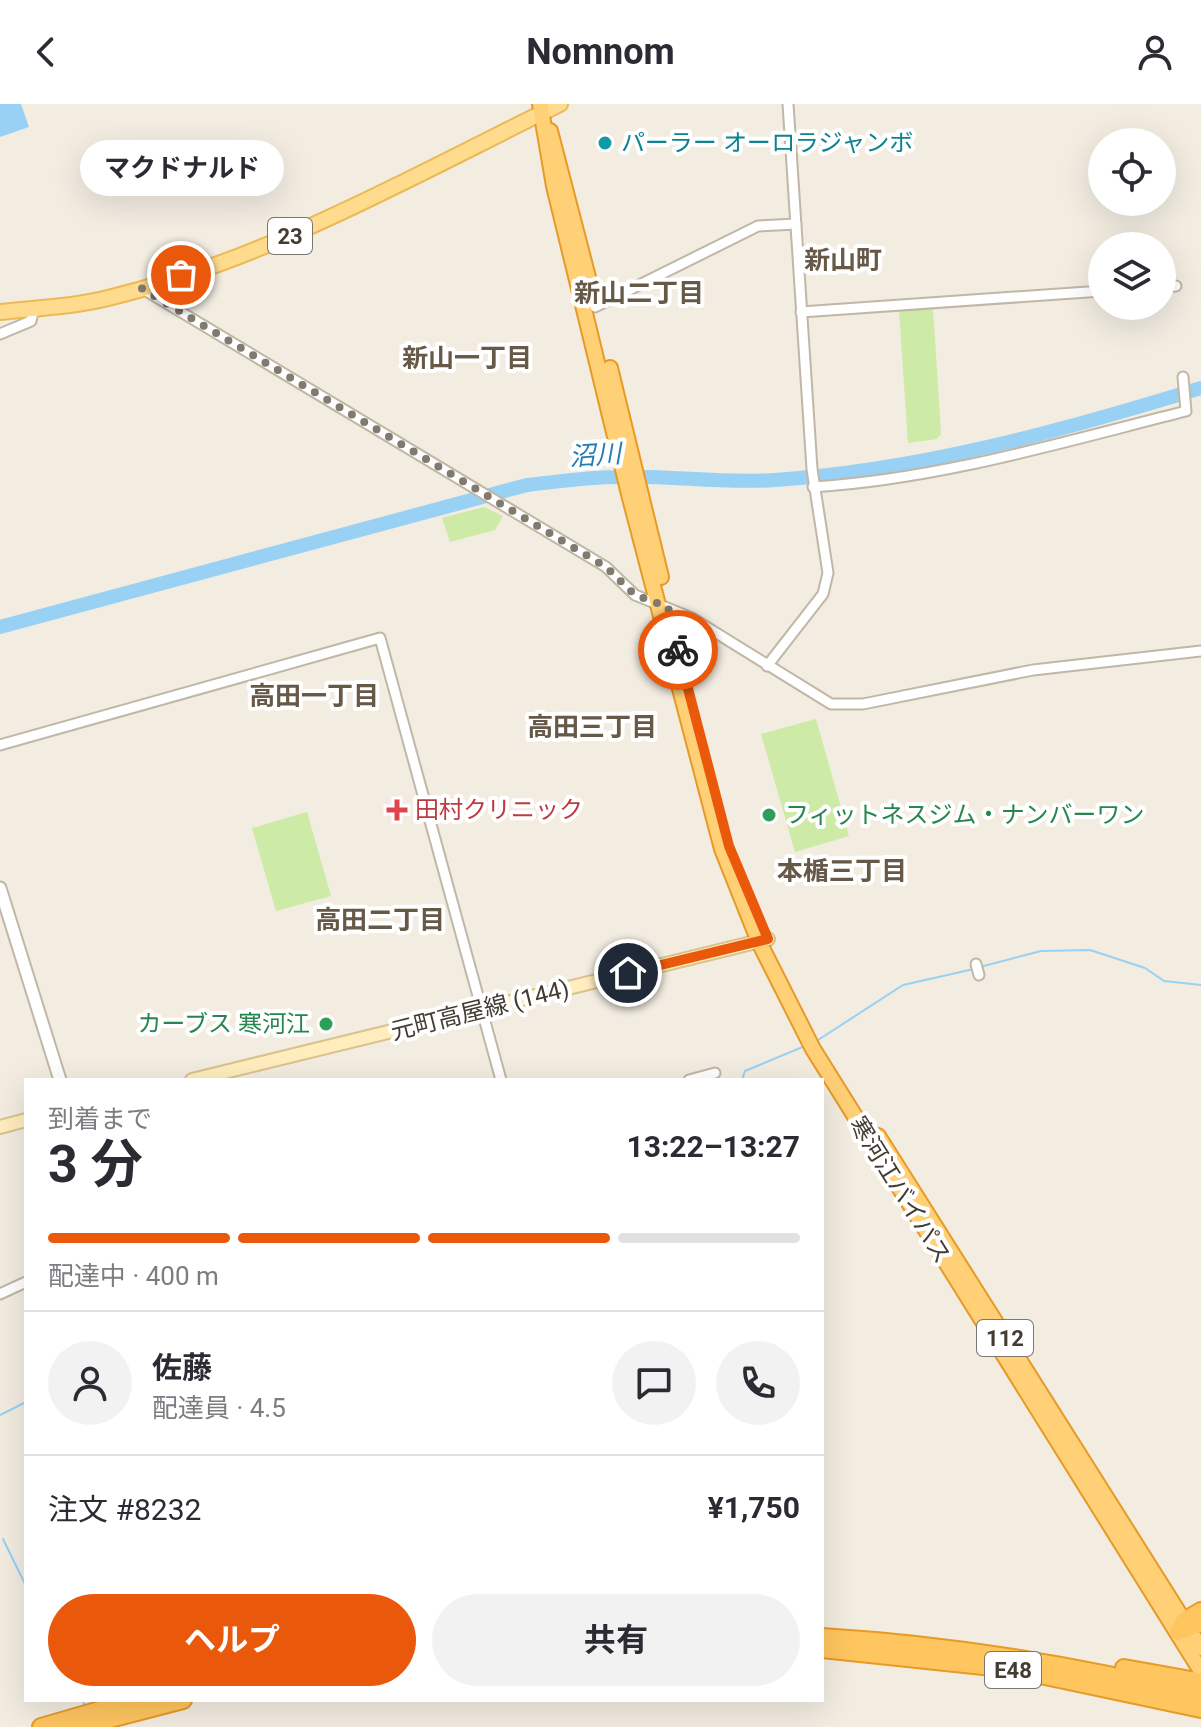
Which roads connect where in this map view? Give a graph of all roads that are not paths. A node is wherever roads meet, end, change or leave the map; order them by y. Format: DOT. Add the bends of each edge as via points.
graph roads {
  1 [pos="560,104"];
  2 [pos="788,104"];
  3 [pos="541,108"];
  4 [pos="796,224"];
  5 [pos="141,288"];
  6 [pos="1088,292"];
  7 [pos="595,307"];
  8 [pos="34,308"];
  9 [pos="0,312"];
  10 [pos="801,312"];
  11 [pos="0,334"];
  12 [pos="1183,377"];
  13 [pos="626,458"];
  14 [pos="813,487"];
  15 [pos="663,606"];
  16 [pos="1201,651"];
  17 [pos="767,666"];
  18 [pos="0,745"];
  19 [pos="0,888"];
  20 [pos="763,940"];
  21 [pos="483,1009"];
  22 [pos="715,1073"];
  23 [pos="59,1078"];
  24 [pos="200,1078"];
  25 [pos="500,1078"];
  26 [pos="696,1078"];
  27 [pos="24,1121"];
  28 [pos="0,1127"];
  29 [pos="24,1283"];
  30 [pos="0,1294"];
  31 [pos="1201,1611"];
  32 [pos="1188,1626"];
  33 [pos="824,1637"];
  34 [pos="1201,1648"];
  35 [pos="824,1649"];
  36 [pos="1199,1689"];
  37 [pos="127,1702"];
  38 [pos="175,1702"];
  39 [pos="41,1727"];
  40 [pos="79,1727"];
  1 -- 3 [label="main road, 23"];
  2 -- 4 [label="street"];
  3 -- 5 [label="main road, 23" via="299,233"];
  3 -- 7 [label="highway, 寒河江バイパス / 112" via="556,147"];
  3 -- 13 [label="highway, 寒河江バイパス / 112" via="554,186"];
  4 -- 7 [label="street" via="758,226"];
  4 -- 10 [label="street"];
  5 -- 8 [label="main road, 23" via="92,302"];
  5 -- 15 [label="street" via="606,567 635,595"];
  6 -- 10 [label="street"];
  7 -- 13 [label="highway, 寒河江バイパス / 112"];
  8 -- 9 [label="main road, 23"];
  8 -- 11 [label="street" via="31,321"];
  10 -- 14 [label="street"];
  12 -- 14 [label="street" via="1186,411 990,459 864,484"];
  13 -- 15 [label="highway, 寒河江バイパス / 112"];
  14 -- 17 [label="street" via="827,585"];
  15 -- 17 [label="street"];
  15 -- 20 [label="highway, 寒河江バイパス / 112" via="722,849"];
  16 -- 17 [label="street" via="1069,664 845,706 831,704"];
  18 -- 21 [label="street" via="380,638"];
  19 -- 23 [label="street"];
  20 -- 21 [label="main road, 元町高屋線 (144)"];
  20 -- 32 [label="highway, 寒河江バイパス / 112" via="814,1042"];
  21 -- 24 [label="main road, 元町高屋線 (144)"];
  21 -- 25 [label="street"];
  22 -- 26 [label="street"];
  27 -- 28 [label="main road"];
  29 -- 30 [label="street"];
  31 -- 32 [label="highway"];
  32 -- 34 [label="highway, 寒河江バイパス / 112"];
  32 -- 36 [label="highway, 寒河江バイパス / 112"];
  33 -- 36 [label="highway, E48" via="1095,1664"];
  35 -- 36 [label="highway, E48"];
  37 -- 39 [label="highway"];
  38 -- 40 [label="highway"];
}
